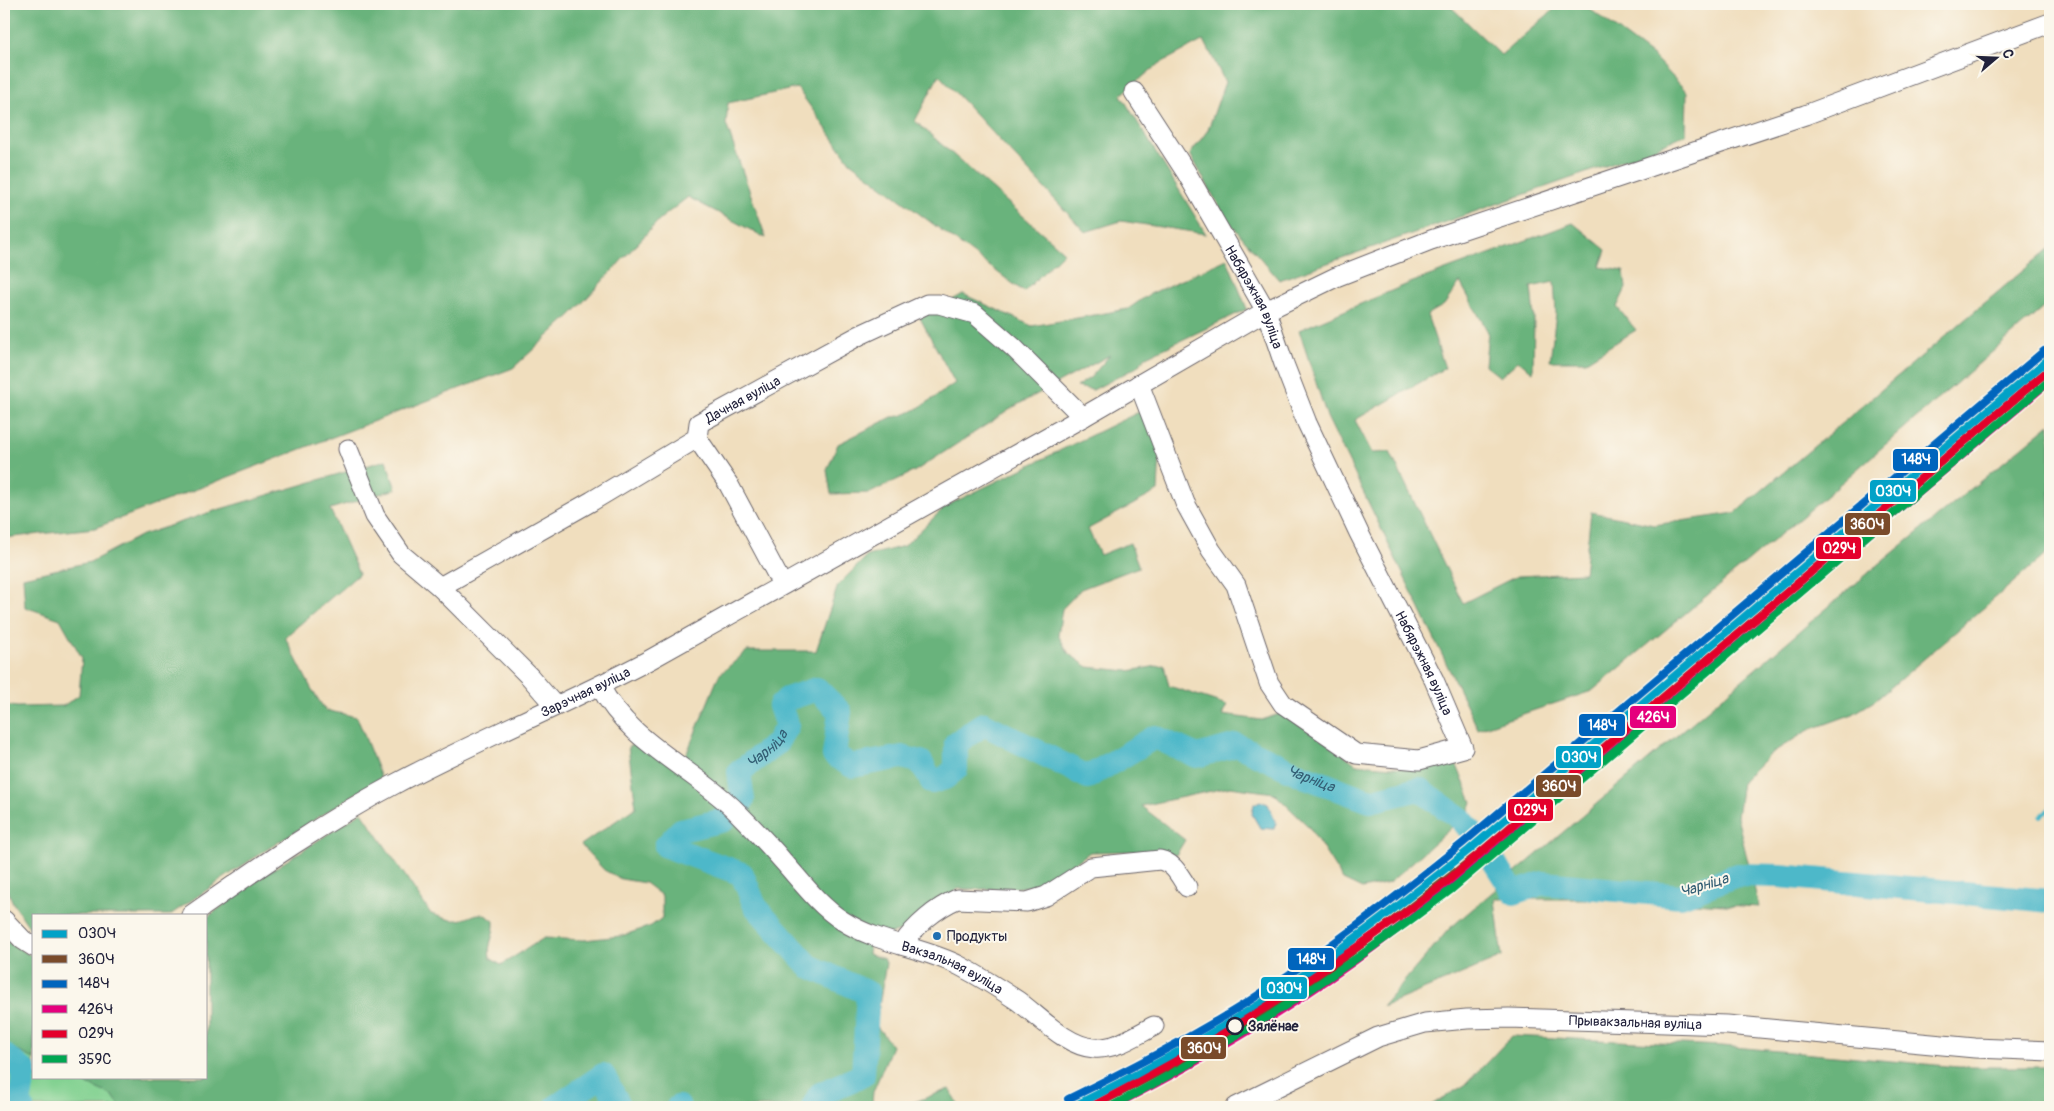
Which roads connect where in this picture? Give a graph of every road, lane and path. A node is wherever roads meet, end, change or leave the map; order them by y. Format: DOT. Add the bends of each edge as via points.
graph roads {
  1 [pos="2050,23"];
  2 [pos="1134,92"];
  3 [pos="1266,311"];
  4 [pos="1139,384"];
  5 [pos="1083,416"];
  6 [pos="697,438"];
  7 [pos="348,449"];
  8 [pos="782,584"];
  9 [pos="440,586"];
  10 [pos="600,686"];
  11 [pos="555,706"];
  12 [pos="1187,887"];
  13 [pos="192,914"];
  14 [pos="4,920"];
  15 [pos="902,945"];
  16 [pos="32,946"];
  17 [pos="1154,1026"];
  18 [pos="2050,1051"];
  19 [pos="1236,1107"];
  1 -- 3 [label="street, Зарэчная вуліца" via="1805,115 1431,240 1336,277"];
  2 -- 3 [label="street, Набярэжная вуліца" via="1186,172"];
  3 -- 4 [label="street, Зарэчная вуліца"];
  3 -- 4 [label="street, Набярэжная вуліца" via="1307,423 1434,680 1463,748 1419,760 1356,754 1283,704 1268,683 1236,585 1211,550 1186,502"];
  4 -- 5 [label="street, Зарэчная вуліца"];
  5 -- 6 [label="street, Дачная вуліца" via="975,314 928,304 860,335 699,424"];
  5 -- 8 [label="street, Зарэчная вуліца"];
  6 -- 8 [label="street" via="729,485"];
  6 -- 9 [label="street, Дачная вуліца"];
  7 -- 9 [label="street" via="375,516 401,554"];
  8 -- 10 [label="street, Зарэчная вуліца"];
  9 -- 11 [label="street"];
  10 -- 11 [label="street, Зарэчная вуліца"];
  10 -- 15 [label="street" via="615,710 730,806 811,893 842,921 865,934"];
  11 -- 13 [label="street, Зарэчная вуліца" via="430,766 329,821"];
  12 -- 15 [label="street, Вакзальная вуліца" via="1174,867 1160,860 1091,867 1046,896 1027,902 957,899 949,902 907,937"];
  14 -- 16 [label="street"];
  15 -- 17 [label="street, Вакзальная вуліца" via="958,965 1017,1000 1077,1043 1095,1048 1118,1044"];
  18 -- 19 [label="street, Прывакзальная вуліца" via="1975,1048 1727,1025 1483,1018 1425,1023 1378,1037"];
}
